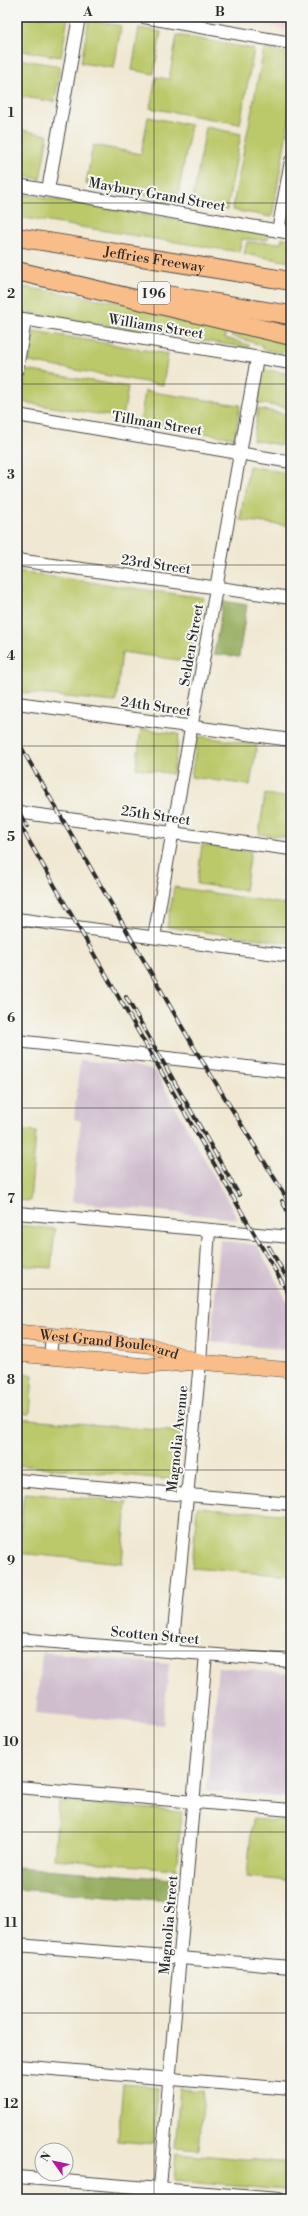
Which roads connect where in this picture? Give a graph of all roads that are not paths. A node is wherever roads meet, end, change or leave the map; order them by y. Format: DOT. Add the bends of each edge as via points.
graph roads {
  1 [pos="79,17"];
  2 [pos="144,17"];
  3 [pos="291,43"];
  4 [pos="291,161"];
  5 [pos="17,185"];
  6 [pos="48,190"];
  7 [pos="278,231"];
  8 [pos="291,233"];
  9 [pos="17,237"];
  10 [pos="17,271"];
  11 [pos="290,281"];
  12 [pos="291,315"];
  13 [pos="21,319"];
  14 [pos="291,336"];
  15 [pos="257,358"];
  16 [pos="291,363"];
  17 [pos="17,369"];
  18 [pos="17,415"];
  19 [pos="240,453"];
  20 [pos="291,462"];
  21 [pos="17,560"];
  22 [pos="216,588"];
  23 [pos="291,598"];
  24 [pos="17,703"];
  25 [pos="192,726"];
  26 [pos="291,740"];
  27 [pos="17,812"];
  28 [pos="173,833"];
  29 [pos="291,849"];
  30 [pos="17,919"];
  31 [pos="154,937"];
  32 [pos="291,956"];
  33 [pos="17,1041"];
  34 [pos="291,1072"];
  35 [pos="17,1213"];
  36 [pos="209,1230"];
  37 [pos="291,1237"];
  38 [pos="17,1332"];
  39 [pos="52,1335"];
  40 [pos="17,1354"];
  41 [pos="50,1357"];
  42 [pos="200,1362"];
  43 [pos="291,1370"];
  44 [pos="17,1480"];
  45 [pos="186,1494"];
  46 [pos="291,1504"];
  47 [pos="17,1638"];
  48 [pos="172,1652"];
  49 [pos="206,1654"];
  50 [pos="291,1661"];
  51 [pos="17,1787"];
  52 [pos="193,1802"];
  53 [pos="291,1810"];
  54 [pos="17,1945"];
  55 [pos="180,1958"];
  56 [pos="291,1967"];
  57 [pos="17,2066"];
  58 [pos="170,2079"];
  59 [pos="291,2089"];
  60 [pos="17,2177"];
  61 [pos="160,2194"];
  62 [pos="279,2199"];
  1 -- 6 [label="street"];
  2 -- 3 [label="street"];
  4 -- 7 [label="street"];
  5 -- 6 [label="street, Maybury Grand Street"];
  6 -- 7 [label="street, Maybury Grand Street"];
  7 -- 8 [label="street, Maybury Grand Street"];
  9 -- 11 [label="highway, Jeffries Freeway / I 96"];
  10 -- 12 [label="highway, I 96"];
  10 -- 14 [label="highway"];
  13 -- 15 [label="street, Williams Street"];
  13 -- 17 [label="street"];
  15 -- 16 [label="street, Williams Street"];
  15 -- 19 [label="street, Selden Street"];
  18 -- 19 [label="street, Tillman Street"];
  19 -- 20 [label="street, Tillman Street"];
  19 -- 22 [label="street, Selden Street"];
  21 -- 22 [label="street, 23rd Street"];
  22 -- 23 [label="street, 23rd Street"];
  22 -- 25 [label="street, Selden Street"];
  24 -- 25 [label="street, 24th Street"];
  25 -- 26 [label="street, 24th Street"];
  25 -- 28 [label="street, Selden Street"];
  27 -- 28 [label="street, 25th Street"];
  28 -- 29 [label="street, 25th Street"];
  28 -- 31 [label="street, Selden Street"];
  30 -- 31 [label="street"];
  31 -- 32 [label="street"];
  33 -- 34 [label="street"];
  35 -- 36 [label="street"];
  36 -- 37 [label="street"];
  36 -- 42 [label="street, Magnolia Avenue"];
  38 -- 39 [label="main road, West Grand Boulevard"];
  39 -- 41 [label="street"];
  39 -- 42 [label="main road, West Grand Boulevard" via="148,1345"];
  40 -- 41 [label="main road, West Grand Boulevard"];
  41 -- 42 [label="main road, West Grand Boulevard" via="147,1366"];
  42 -- 43 [label="main road, West Grand Boulevard"];
  42 -- 45 [label="street, Magnolia Avenue"];
  44 -- 45 [label="street"];
  45 -- 46 [label="street"];
  45 -- 48 [label="street, Magnolia Avenue"];
  47 -- 48 [label="street, Scotten Street"];
  48 -- 49 [label="street, Scotten Street"];
  49 -- 50 [label="street, Scotten Street"];
  49 -- 52 [label="street, Magnolia Street"];
  51 -- 52 [label="street"];
  52 -- 53 [label="street"];
  52 -- 55 [label="street, Magnolia Street"];
  54 -- 55 [label="street"];
  55 -- 56 [label="street"];
  55 -- 58 [label="street, Magnolia Street"];
  57 -- 58 [label="street"];
  58 -- 59 [label="street"];
  58 -- 61 [label="street, Magnolia Street"];
  60 -- 61 [label="street"];
  61 -- 62 [label="street"];
}
